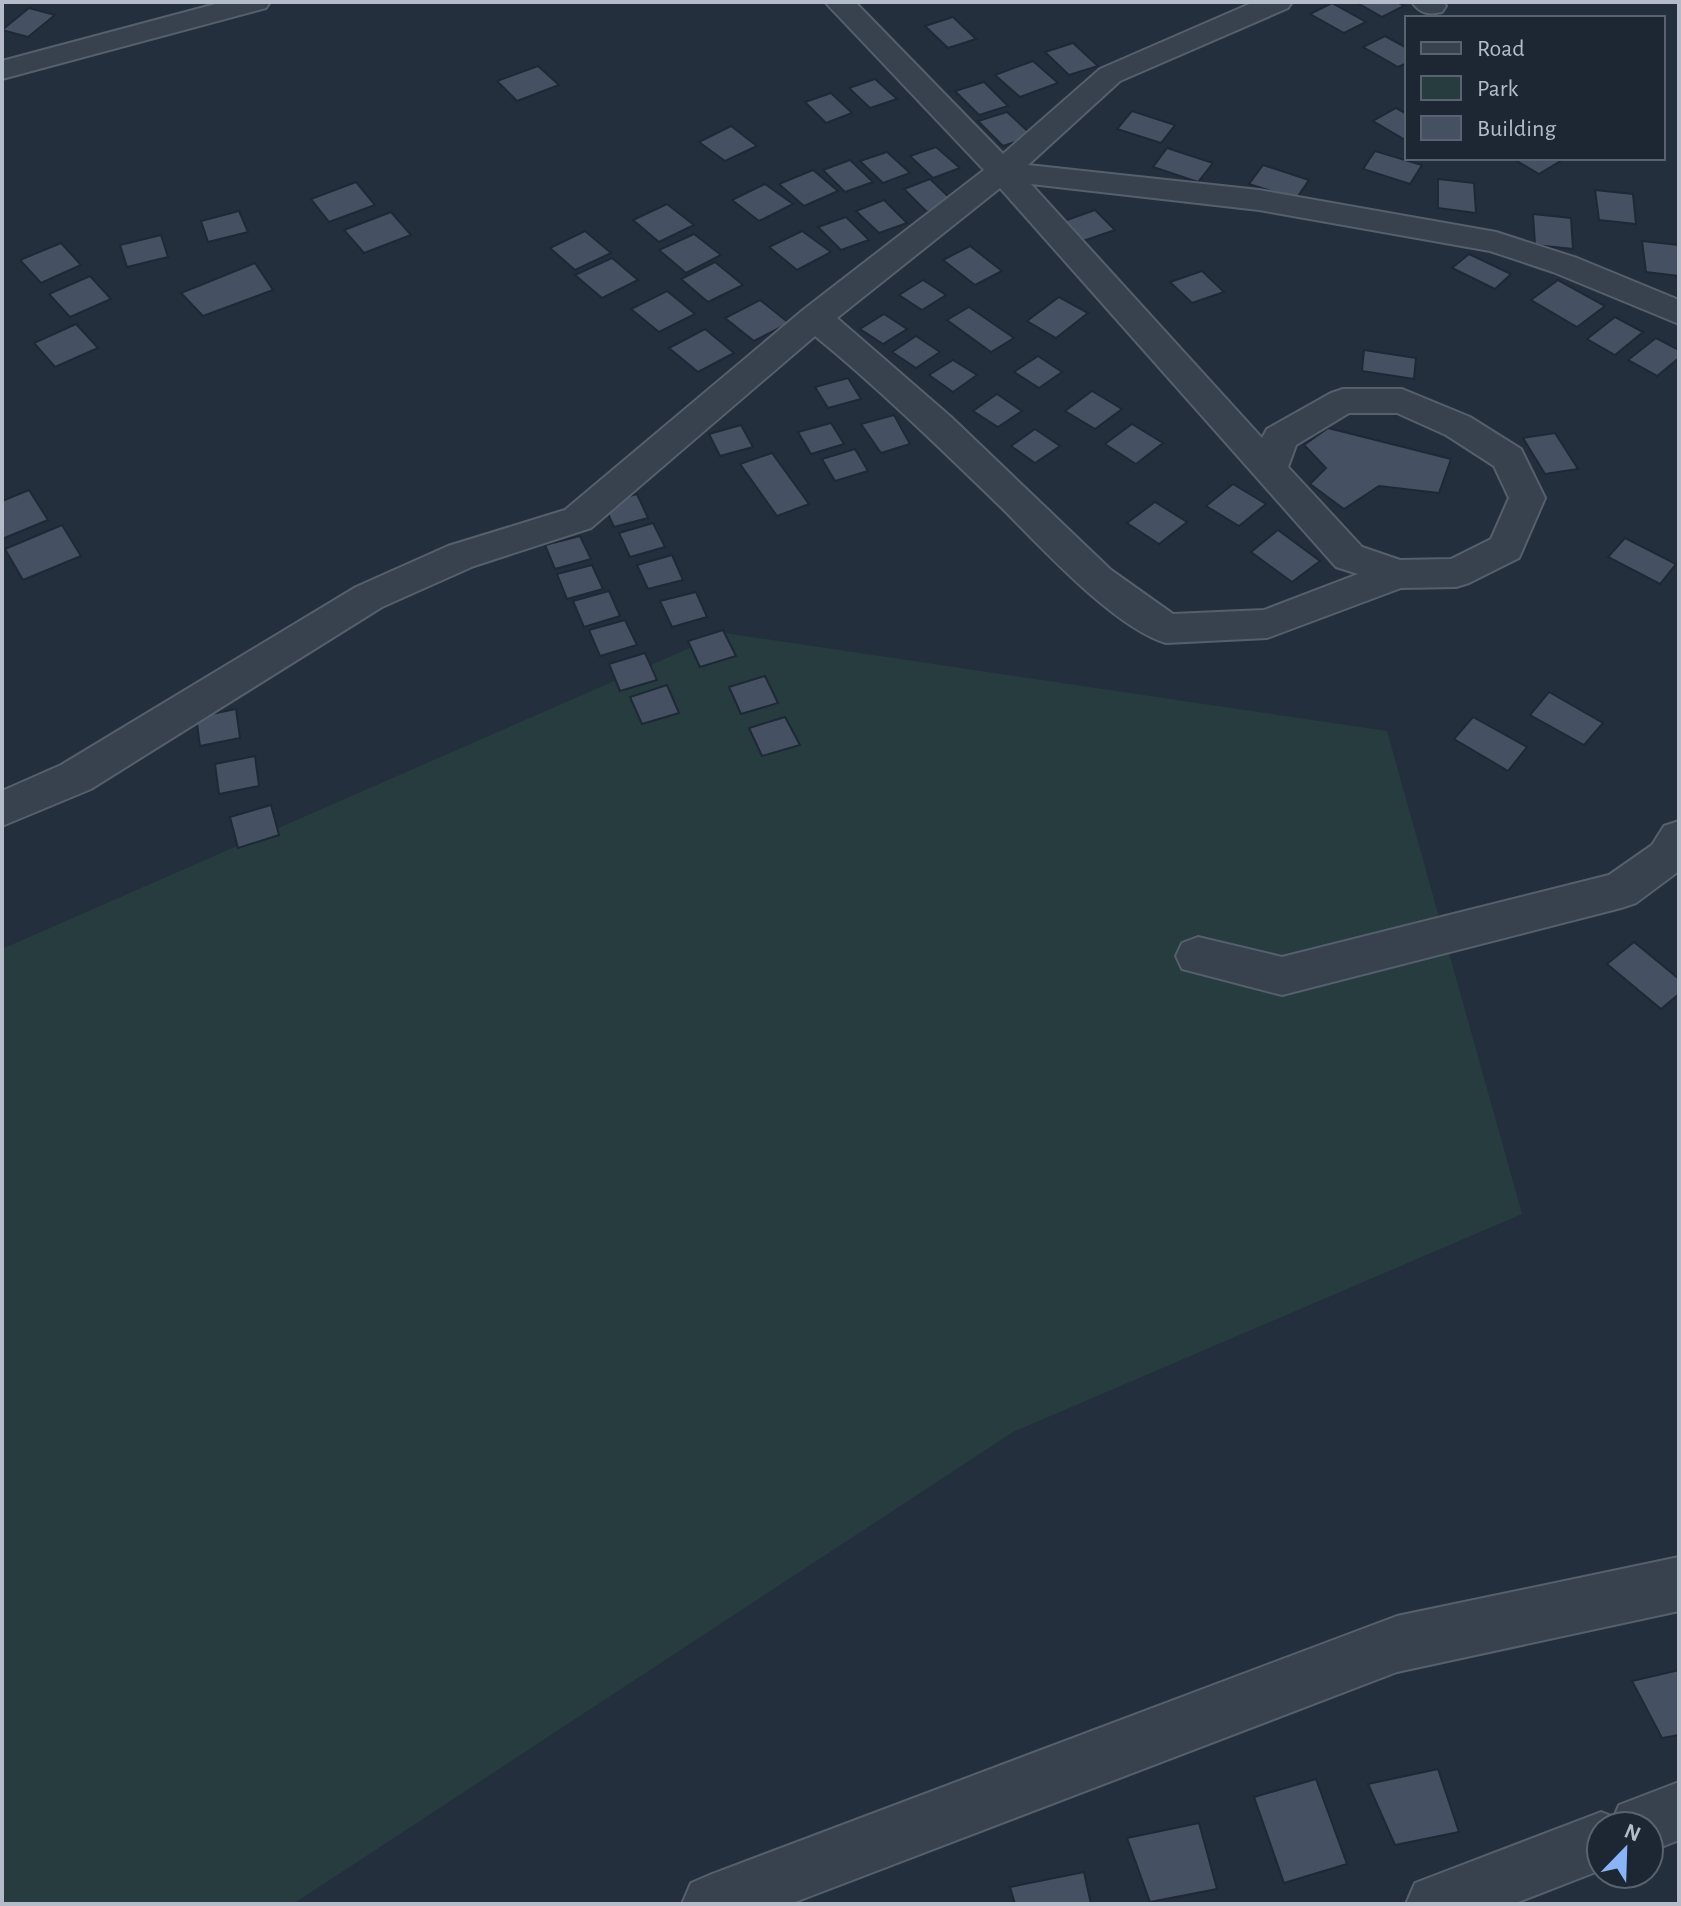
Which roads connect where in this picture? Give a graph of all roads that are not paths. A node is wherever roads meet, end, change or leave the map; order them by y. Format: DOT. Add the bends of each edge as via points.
graph roads {
  1 [pos="256,2"];
  2 [pos="839,2"];
  3 [pos="1278,2"];
  4 [pos="2,70"];
  5 [pos="1002,171"];
  6 [pos="1679,313"];
  7 [pos="815,318"];
  8 [pos="1270,468"];
  9 [pos="1398,574"];
  10 [pos="2,809"];
  11 [pos="1679,838"];
  12 [pos="1198,956"];
  13 [pos="1679,1584"];
  14 [pos="1585,1847"];
  15 [pos="712,1904"];
  16 [pos="1436,1904"];
  1 -- 4 [label="street"];
  2 -- 5 [label="street"];
  3 -- 5 [label="street" via="1110,75"];
  5 -- 6 [label="street" via="1259,200 1496,242"];
  5 -- 7 [label="street"];
  5 -- 8 [label="street"];
  7 -- 9 [label="street" via="939,426 1098,580 1166,629 1267,624"];
  7 -- 10 [label="street" via="578,519 461,556 369,597 76,777"];
  8 -- 9 [label="street" via="1349,557"];
  8 -- 9 [label="street" via="1280,438 1343,401 1402,401 1458,426 1508,458 1527,498 1506,548 1456,573"];
  11 -- 12 [label="street" via="1667,857 1621,890 1282,976"];
  13 -- 15 [label="street" via="1397,1644"];
  14 -- 16 [label="street"];
}
